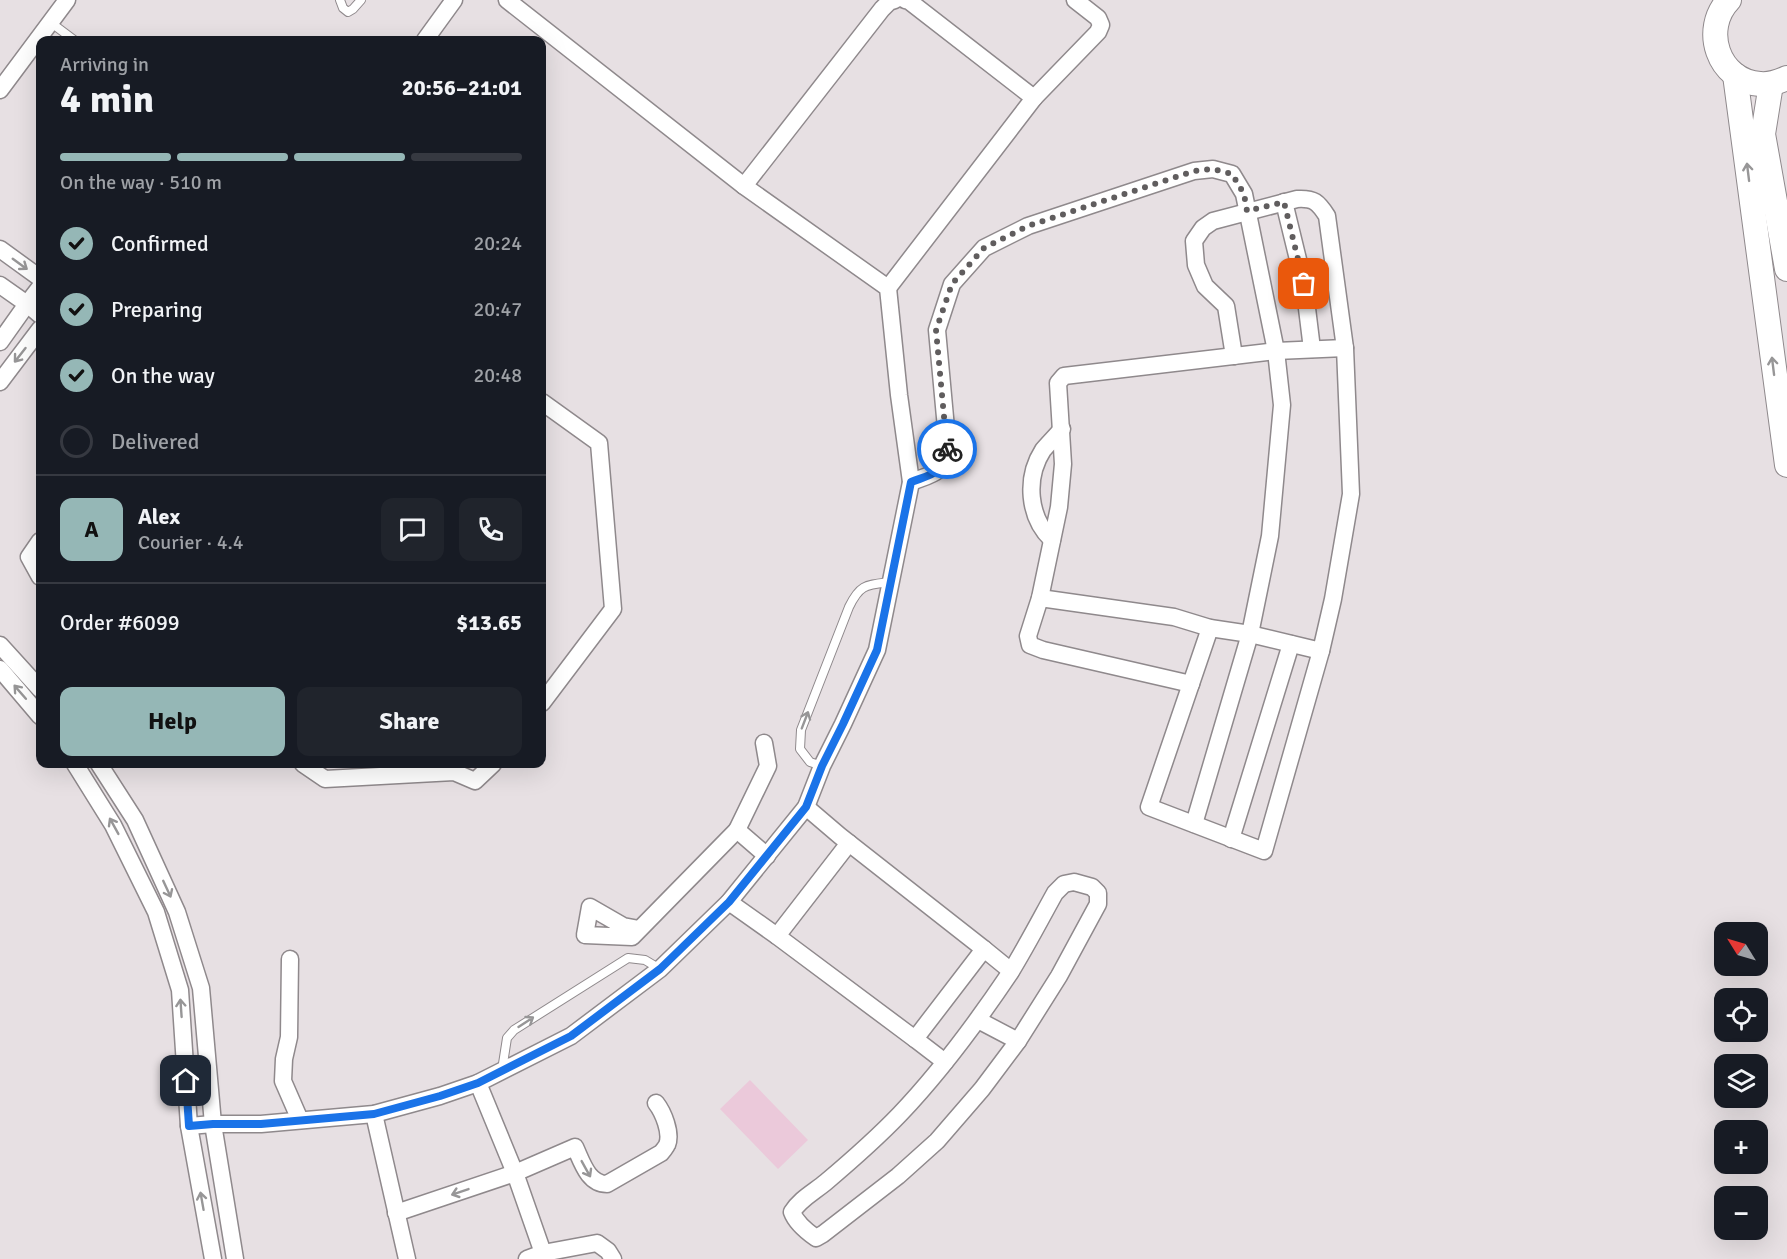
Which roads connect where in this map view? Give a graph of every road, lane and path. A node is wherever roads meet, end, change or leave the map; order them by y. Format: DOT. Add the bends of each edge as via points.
graph roads {
  1 [pos="67,0"];
  2 [pos="340,0"];
  3 [pos="361,0"];
  4 [pos="454,0"];
  5 [pos="507,0"];
  6 [pos="895,0"];
  7 [pos="905,0"];
  8 [pos="1080,2"];
  9 [pos="1724,2"];
  10 [pos="50,22"];
  11 [pos="40,36"];
  12 [pos="69,36"];
  13 [pos="428,36"];
  14 [pos="36,41"];
  15 [pos="1735,75"];
  16 [pos="1779,81"];
  17 [pos="0,90"];
  18 [pos="1034,98"];
  19 [pos="744,186"];
  20 [pos="1284,202"];
  21 [pos="1247,211"];
  22 [pos="0,249"];
  23 [pos="1786,259"];
  24 [pos="36,275"];
  25 [pos="0,285"];
  26 [pos="888,288"];
  27 [pos="36,292"];
  28 [pos="27,304"];
  29 [pos="36,312"];
  30 [pos="36,334"];
  31 [pos="0,342"];
  32 [pos="1345,348"];
  33 [pos="1312,349"];
  34 [pos="1276,351"];
  35 [pos="1234,356"];
  36 [pos="0,382"];
  37 [pos="546,405"];
  38 [pos="1062,429"];
  39 [pos="1787,465"];
  40 [pos="911,482"];
  41 [pos="1052,540"];
  42 [pos="36,547"];
  43 [pos="36,570"];
  44 [pos="891,582"];
  45 [pos="1040,598"];
  46 [pos="1210,628"];
  47 [pos="1250,634"];
  48 [pos="1291,644"];
  49 [pos="0,645"];
  50 [pos="1321,651"];
  51 [pos="0,669"];
  52 [pos="1191,684"];
  53 [pos="36,685"];
  54 [pos="546,697"];
  55 [pos="36,711"];
  56 [pos="764,744"];
  57 [pos="822,766"];
  58 [pos="77,768"];
  59 [pos="102,768"];
  60 [pos="309,768"];
  61 [pos="490,768"];
  62 [pos="806,807"];
  63 [pos="1194,824"];
  64 [pos="737,830"];
  65 [pos="1231,839"];
  66 [pos="849,843"];
  67 [pos="767,856"];
  68 [pos="729,902"];
  69 [pos="639,928"];
  70 [pos="777,936"];
  71 [pos="984,949"];
  72 [pos="290,959"];
  73 [pos="660,969"];
  74 [pos="1011,971"];
  75 [pos="978,1020"];
  76 [pos="915,1039"];
  77 [pos="1018,1041"];
  78 [pos="945,1062"];
  79 [pos="502,1071"];
  80 [pos="478,1083"];
  81 [pos="656,1103"];
  82 [pos="374,1114"];
  83 [pos="300,1120"];
  84 [pos="213,1124"];
  85 [pos="189,1126"];
  86 [pos="515,1173"];
  87 [pos="396,1213"];
  88 [pos="543,1252"];
  89 [pos="213,1259"];
  90 [pos="235,1259"];
  91 [pos="407,1259"];
  92 [pos="527,1259"];
  93 [pos="613,1259"];
  1 -- 10 [label="street"];
  2 -- 3 [label="lane" via="348,12"];
  4 -- 13 [label="street"];
  5 -- 19 [label="street"];
  6 -- 19 [label="street" via="882,9"];
  7 -- 18 [label="street"];
  8 -- 18 [label="street" via="1098,18 1098,32"];
  9 -- 15 [label="main road" via="1714,36 1724,65"];
  10 -- 11 [label="street"];
  10 -- 12 [label="lane"];
  14 -- 17 [label="street"];
  15 -- 16 [label="main road" via="1752,83"];
  39 -- 15 [label="main road, one-way"];
  16 -- 23 [label="main road" via="1763,134"];
  18 -- 26 [label="street"];
  19 -- 26 [label="street"];
  20 -- 21 [label="street"];
  20 -- 32 [label="street" via="1310,198 1327,216"];
  20 -- 33 [label="street" via="1304,284"];
  21 -- 34 [label="street"];
  21 -- 35 [label="street" via="1213,221 1194,241 1196,265 1205,286 1226,306"];
  21 -- 40 [label="street" via="1244,194 1232,174 1213,169 1194,171 1028,226 984,248 952,284 936,330 948,450 945,462 937,473"];
  22 -- 24 [label="street, one-way"];
  25 -- 28 [label="street"];
  26 -- 40 [label="street"];
  27 -- 28 [label="street"];
  28 -- 29 [label="street"];
  28 -- 31 [label="street"];
  30 -- 36 [label="street, one-way"];
  32 -- 33 [label="street"];
  32 -- 50 [label="street" via="1351,494"];
  33 -- 34 [label="street"];
  34 -- 35 [label="street"];
  34 -- 47 [label="street" via="1281,417 1270,536"];
  35 -- 38 [label="street" via="1064,376 1058,383"];
  37 -- 54 [label="street" via="599,443 613,609"];
  38 -- 41 [label="street" via="1063,464"];
  38 -- 41 [label="street" via="1043,451 1034,471 1031,501 1038,523"];
  40 -- 44 [label="street"];
  41 -- 45 [label="street"];
  42 -- 43 [label="street" via="29,557"];
  44 -- 57 [label="street" via="877,650"];
  57 -- 44 [label="lane, one-way" via="810,762 800,749 801,730 857,591 870,584"];
  45 -- 46 [label="street" via="1174,617"];
  45 -- 52 [label="street" via="1028,636 1030,645"];
  46 -- 47 [label="street"];
  46 -- 52 [label="street"];
  47 -- 48 [label="street"];
  47 -- 63 [label="street"];
  48 -- 50 [label="street"];
  48 -- 65 [label="street"];
  49 -- 53 [label="street"];
  50 -- 65 [label="street" via="1264,851"];
  55 -- 51 [label="street, one-way"];
  52 -- 63 [label="street" via="1149,807"];
  56 -- 64 [label="street" via="768,765"];
  57 -- 62 [label="street"];
  85 -- 58 [label="street, one-way" via="180,990 156,912 113,825"];
  59 -- 84 [label="street, one-way" via="135,820 177,912 201,988"];
  60 -- 61 [label="street" via="325,779 454,772 475,781"];
  62 -- 66 [label="street"];
  62 -- 67 [label="street"];
  63 -- 65 [label="street"];
  64 -- 67 [label="street"];
  64 -- 69 [label="street"];
  66 -- 70 [label="street"];
  66 -- 71 [label="street"];
  67 -- 68 [label="street"];
  68 -- 70 [label="street"];
  68 -- 73 [label="street"];
  69 -- 69 [label="street" via="623,926 590,907 585,935 632,937"];
  70 -- 76 [label="street"];
  71 -- 74 [label="street"];
  71 -- 76 [label="street"];
  72 -- 83 [label="street" via="289,1037 283,1081"];
  73 -- 79 [label="street" via="571,1036"];
  79 -- 73 [label="lane, one-way" via="507,1038 514,1030 628,958 645,960"];
  74 -- 75 [label="street"];
  74 -- 77 [label="street" via="1055,893 1064,884 1074,882 1098,893 1098,904"];
  75 -- 77 [label="street"];
  75 -- 78 [label="street"];
  76 -- 78 [label="street"];
  77 -- 78 [label="street" via="937,1141 824,1234 816,1238 809,1233 794,1219 792,1212 797,1204 867,1147"];
  79 -- 80 [label="street"];
  80 -- 82 [label="street"];
  80 -- 86 [label="street"];
  86 -- 81 [label="street, one-way" via="574,1147 591,1178 598,1184 607,1184 661,1153 667,1145 663,1113"];
  82 -- 83 [label="street"];
  82 -- 87 [label="street"];
  83 -- 84 [label="street"];
  84 -- 85 [label="street"];
  84 -- 90 [label="street"];
  89 -- 85 [label="street, one-way"];
  86 -- 87 [label="street, one-way"];
  86 -- 88 [label="street"];
  87 -- 91 [label="street"];
  88 -- 92 [label="street"];
  88 -- 93 [label="street" via="597,1243"];
}
